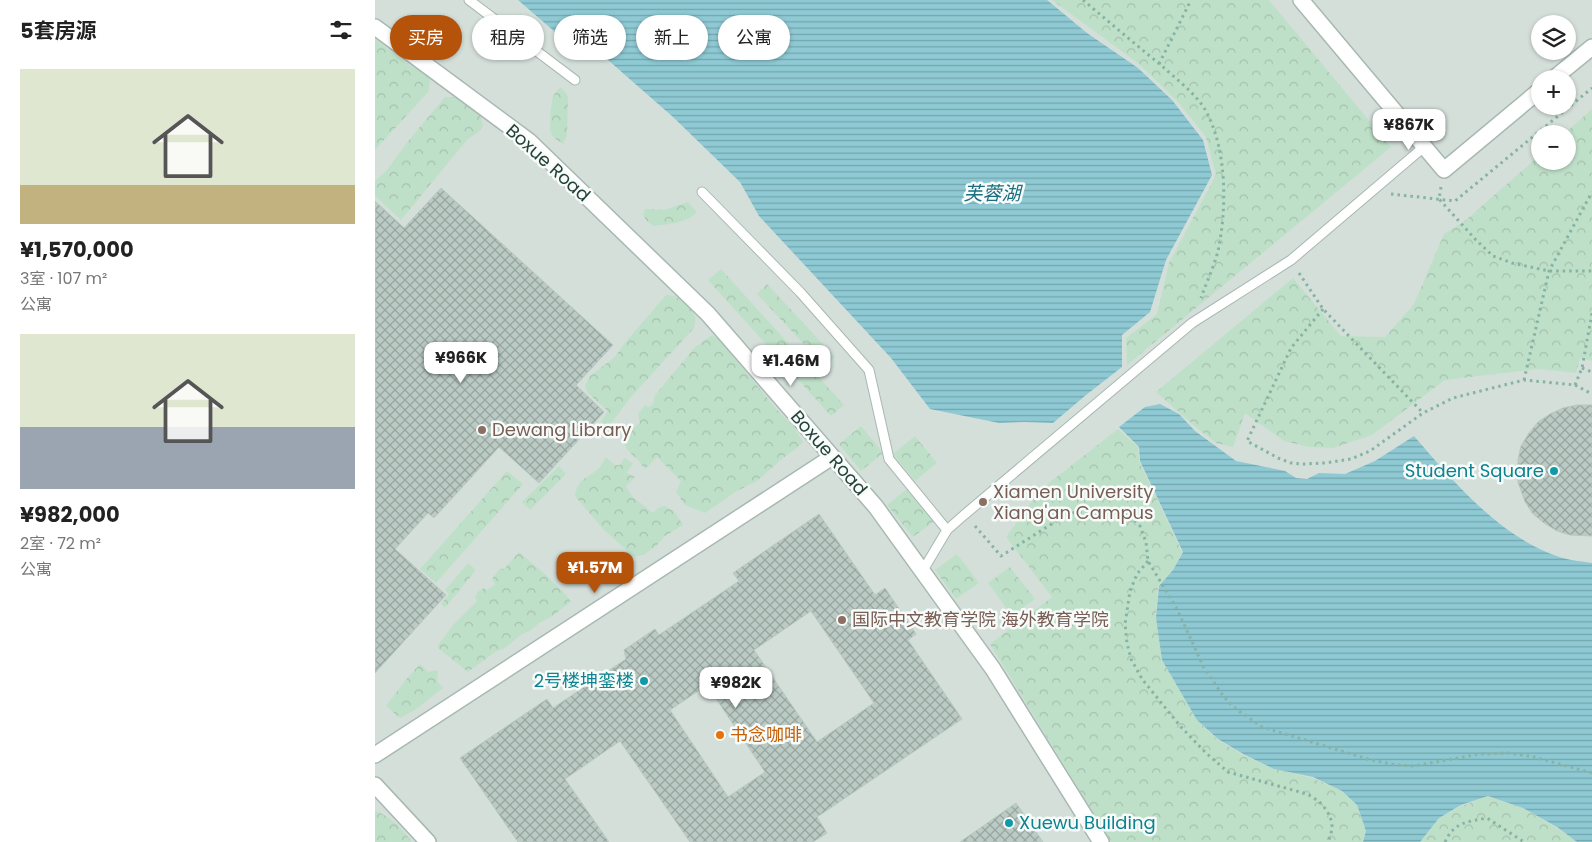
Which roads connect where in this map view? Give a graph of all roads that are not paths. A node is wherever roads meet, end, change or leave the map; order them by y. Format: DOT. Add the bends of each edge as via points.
graph roads {
  1 [pos="469,0"];
  2 [pos="1301,0"];
  3 [pos="375,27"];
  4 [pos="1592,46"];
  5 [pos="1564,70"];
  6 [pos="575,80"];
  7 [pos="1531,98"];
  8 [pos="1425,146"];
  9 [pos="702,192"];
  10 [pos="832,457"];
  11 [pos="947,530"];
  12 [pos="922,572"];
  13 [pos="375,755"];
  14 [pos="375,785"];
  15 [pos="428,842"];
  16 [pos="1101,842"];
  1 -- 6 [label="lane"];
  2 -- 8 [label="street"];
  3 -- 10 [label="street, Boxue Road" via="529,141 708,314"];
  4 -- 5 [label="street"];
  7 -- 8 [label="street" via="1445,170"];
  8 -- 11 [label="lane" via="1291,260 1192,323"];
  9 -- 11 [label="lane" via="869,370 889,459"];
  10 -- 12 [label="street, Boxue Road" via="876,508"];
  10 -- 13 [label="street"];
  11 -- 12 [label="lane"];
  12 -- 16 [label="street, Boxue Road" via="993,669"];
  14 -- 15 [label="street"];
}
